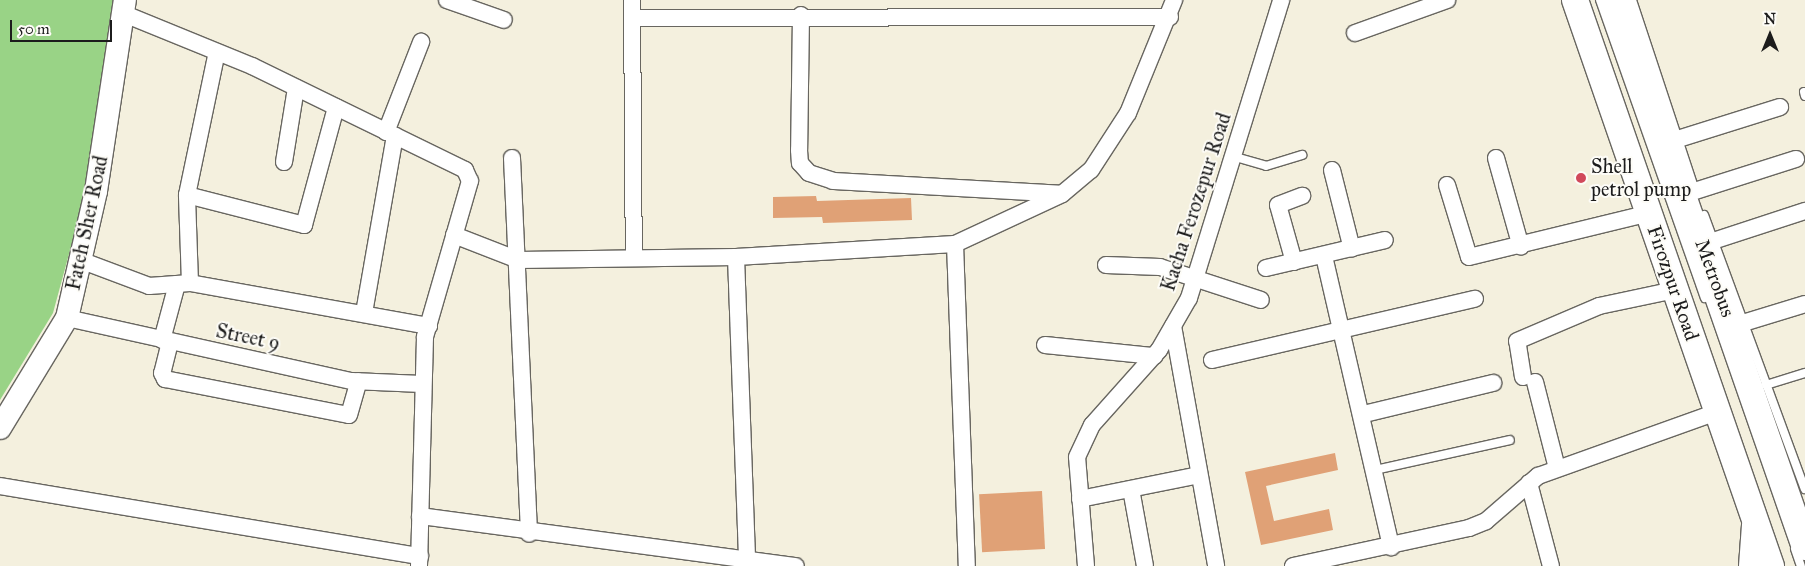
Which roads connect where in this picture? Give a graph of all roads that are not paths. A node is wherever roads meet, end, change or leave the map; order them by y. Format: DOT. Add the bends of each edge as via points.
graph roads {
  1 [pos="447,0"];
  2 [pos="632,0"];
  3 [pos="1174,0"];
  4 [pos="1281,0"];
  5 [pos="1447,0"];
  6 [pos="1576,0"];
  7 [pos="1600,0"];
  8 [pos="1615,0"];
  9 [pos="1632,0"];
  10 [pos="123,6"];
  11 [pos="941,8"];
  12 [pos="801,15"];
  13 [pos="1170,17"];
  14 [pos="632,18"];
  15 [pos="504,20"];
  16 [pos="1355,33"];
  17 [pos="421,42"];
  18 [pos="217,52"];
  19 [pos="296,88"];
  20 [pos="336,107"];
  21 [pos="1780,107"];
  22 [pos="391,134"];
  23 [pos="1678,138"];
  24 [pos="1302,154"];
  25 [pos="1232,156"];
  26 [pos="512,158"];
  27 [pos="1496,158"];
  28 [pos="1796,159"];
  29 [pos="284,162"];
  30 [pos="1332,170"];
  31 [pos="1447,185"];
  32 [pos="1696,192"];
  33 [pos="1062,194"];
  34 [pos="187,195"];
  35 [pos="1302,196"];
  36 [pos="1805,211"];
  37 [pos="1649,213"];
  38 [pos="454,235"];
  39 [pos="1385,240"];
  40 [pos="1713,241"];
  41 [pos="955,244"];
  42 [pos="1521,247"];
  43 [pos="1352,248"];
  44 [pos="634,255"];
  45 [pos="736,256"];
  46 [pos="1324,256"];
  47 [pos="80,260"];
  48 [pos="518,260"];
  49 [pos="1294,262"];
  50 [pos="1106,266"];
  51 [pos="1266,268"];
  52 [pos="1195,278"];
  53 [pos="184,284"];
  54 [pos="1675,290"];
  55 [pos="1475,299"];
  56 [pos="1262,300"];
  57 [pos="1707,304"];
  58 [pos="1805,304"];
  59 [pos="364,313"];
  60 [pos="66,318"];
  61 [pos="1743,322"];
  62 [pos="429,326"];
  63 [pos="1172,326"];
  64 [pos="1340,331"];
  65 [pos="166,341"];
  66 [pos="1045,345"];
  67 [pos="1154,356"];
  68 [pos="1212,360"];
  69 [pos="1805,373"];
  70 [pos="359,381"];
  71 [pos="1493,383"];
  72 [pos="422,384"];
  73 [pos="1766,385"];
  74 [pos="1717,412"];
  75 [pos="1364,414"];
  76 [pos="0,428"];
  77 [pos="1510,440"];
  78 [pos="1557,468"];
  79 [pos="1375,470"];
  80 [pos="1199,475"];
  81 [pos="1529,482"];
  82 [pos="0,486"];
  83 [pos="1131,489"];
  84 [pos="1805,490"];
  85 [pos="1080,500"];
  86 [pos="420,516"];
  87 [pos="1753,518"];
  88 [pos="1784,519"];
  89 [pos="529,534"];
  90 [pos="1391,547"];
  91 [pos="1805,547"];
  92 [pos="747,560"];
  93 [pos="420,561"];
  94 [pos="796,566"];
  95 [pos="967,566"];
  96 [pos="1086,566"];
  97 [pos="1145,566"];
  98 [pos="1216,566"];
  99 [pos="1293,566"];
  100 [pos="1551,566"];
  101 [pos="1750,566"];
  102 [pos="1771,566"];
  103 [pos="1801,566"];
  1 -- 15 [label="street"];
  2 -- 14 [label="street"];
  3 -- 13 [label="street"];
  4 -- 25 [label="street, Kacha Ferozepur Road"];
  5 -- 16 [label="street"];
  6 -- 37 [label="main road, Firozpur Road"];
  7 -- 57 [label="lane, Metrobus"];
  8 -- 91 [label="main road, Firozpur Road"];
  9 -- 23 [label="lane"];
  10 -- 18 [label="street"];
  10 -- 47 [label="street, Fateh Sher Road" via="96,191"];
  11 -- 12 [label="street"];
  11 -- 13 [label="street"];
  12 -- 14 [label="street"];
  12 -- 33 [label="street" via="800,163 809,174 833,181"];
  13 -- 33 [label="street" via="1128,113 1091,170"];
  14 -- 44 [label="street"];
  17 -- 22 [label="street"];
  18 -- 19 [label="street"];
  18 -- 34 [label="street"];
  19 -- 20 [label="street"];
  19 -- 29 [label="street"];
  20 -- 22 [label="street"];
  20 -- 34 [label="street" via="304,225"];
  21 -- 23 [label="street"];
  22 -- 38 [label="street" via="465,170 470,181"];
  22 -- 59 [label="street"];
  23 -- 32 [label="lane"];
  24 -- 25 [label="lane" via="1266,166"];
  25 -- 52 [label="street, Kacha Ferozepur Road"];
  26 -- 48 [label="street"];
  27 -- 42 [label="street"];
  28 -- 32 [label="street"];
  30 -- 43 [label="street"];
  31 -- 42 [label="street" via="1468,257"];
  32 -- 40 [label="lane"];
  33 -- 41 [label="street"];
  34 -- 53 [label="street"];
  35 -- 49 [label="street" via="1278,205"];
  36 -- 40 [label="street"];
  37 -- 42 [label="street"];
  37 -- 54 [label="main road, Firozpur Road"];
  38 -- 48 [label="street"];
  38 -- 62 [label="street"];
  39 -- 43 [label="street"];
  40 -- 61 [label="lane"];
  41 -- 45 [label="street"];
  41 -- 95 [label="street"];
  43 -- 46 [label="street"];
  44 -- 45 [label="street"];
  44 -- 48 [label="street"];
  45 -- 92 [label="street"];
  46 -- 49 [label="street"];
  46 -- 64 [label="street"];
  47 -- 53 [label="street" via="149,286"];
  47 -- 60 [label="street, Fateh Sher Road"];
  48 -- 89 [label="street"];
  49 -- 51 [label="street"];
  50 -- 52 [label="street" via="1160,267"];
  52 -- 56 [label="street"];
  52 -- 63 [label="street, Kacha Ferozepur Road"];
  53 -- 59 [label="street"];
  53 -- 65 [label="street"];
  54 -- 74 [label="main road, Firozpur Road"];
  54 -- 78 [label="street" via="1599,306 1517,341"];
  55 -- 64 [label="street"];
  58 -- 61 [label="street"];
  59 -- 62 [label="street"];
  60 -- 65 [label="street, Street 9"];
  60 -- 76 [label="street, Fateh Sher Road"];
  61 -- 73 [label="lane"];
  62 -- 72 [label="street"];
  63 -- 67 [label="street, Kacha Ferozepur Road"];
  63 -- 80 [label="street"];
  64 -- 68 [label="street"];
  64 -- 75 [label="street"];
  65 -- 70 [label="street, Street 9"];
  65 -- 70 [label="street" via="162,373 165,379 349,415"];
  66 -- 67 [label="street"];
  67 -- 85 [label="street, Kacha Ferozepur Road" via="1092,425 1077,457"];
  69 -- 73 [label="lane"];
  70 -- 72 [label="street, Street 9"];
  71 -- 75 [label="street"];
  72 -- 86 [label="street"];
  73 -- 84 [label="lane"];
  74 -- 78 [label="street"];
  74 -- 87 [label="main road, Firozpur Road"];
  75 -- 79 [label="street"];
  77 -- 79 [label="lane"];
  78 -- 81 [label="street"];
  79 -- 90 [label="street"];
  80 -- 83 [label="street"];
  80 -- 98 [label="street"];
  81 -- 90 [label="street" via="1486,521"];
  81 -- 100 [label="street"];
  82 -- 93 [label="street"];
  83 -- 85 [label="street"];
  83 -- 97 [label="street"];
  85 -- 96 [label="street, Kacha Ferozepur Road"];
  86 -- 89 [label="street"];
  86 -- 93 [label="street"];
  87 -- 101 [label="street"];
  87 -- 102 [label="main road, Firozpur Road"];
  88 -- 103 [label="lane"];
  89 -- 92 [label="street"];
  90 -- 99 [label="street"];
  92 -- 94 [label="street"];
}
